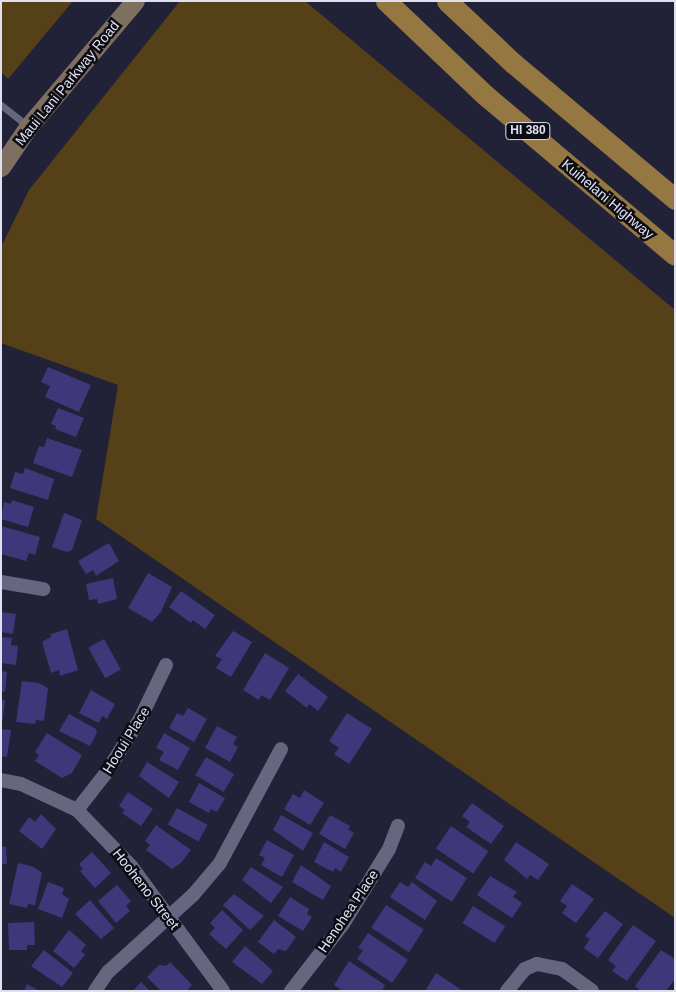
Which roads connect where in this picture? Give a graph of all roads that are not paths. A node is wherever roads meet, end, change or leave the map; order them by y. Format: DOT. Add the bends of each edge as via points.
graph roads {
  1 [pos="135,1"];
  2 [pos="386,1"];
  3 [pos="447,1"];
  4 [pos="1,105"];
  5 [pos="28,127"];
  6 [pos="1,167"];
  7 [pos="675,199"];
  8 [pos="675,255"];
  9 [pos="1,582"];
  10 [pos="43,589"];
  11 [pos="166,664"];
  12 [pos="281,749"];
  13 [pos="1,780"];
  14 [pos="77,810"];
  15 [pos="398,826"];
  16 [pos="169,918"];
  17 [pos="95,991"];
  18 [pos="223,991"];
  19 [pos="291,991"];
  20 [pos="507,991"];
  21 [pos="592,991"];
  1 -- 5 [label="main road, Maui Lani Parkway Road"];
  2 -- 8 [label="main road, Kuihelani Highway / HI 380" via="485,95"];
  3 -- 7 [label="main road, HI 380" via="513,63"];
  4 -- 5 [label="lane"];
  5 -- 6 [label="main road, Maui Lani Parkway Road"];
  9 -- 10 [label="street"];
  11 -- 14 [label="street, Hooui Place" via="140,719 106,774"];
  12 -- 16 [label="street" via="220,863"];
  13 -- 14 [label="street, Hooheno Street" via="21,784"];
  14 -- 16 [label="street, Hooheno Street" via="132,866"];
  15 -- 19 [label="street, Henohea Place" via="389,849 343,924"];
  16 -- 17 [label="street" via="108,972"];
  16 -- 18 [label="street, Hooheno Street"];
  20 -- 21 [label="street" via="525,969 537,964 562,969"];
}
